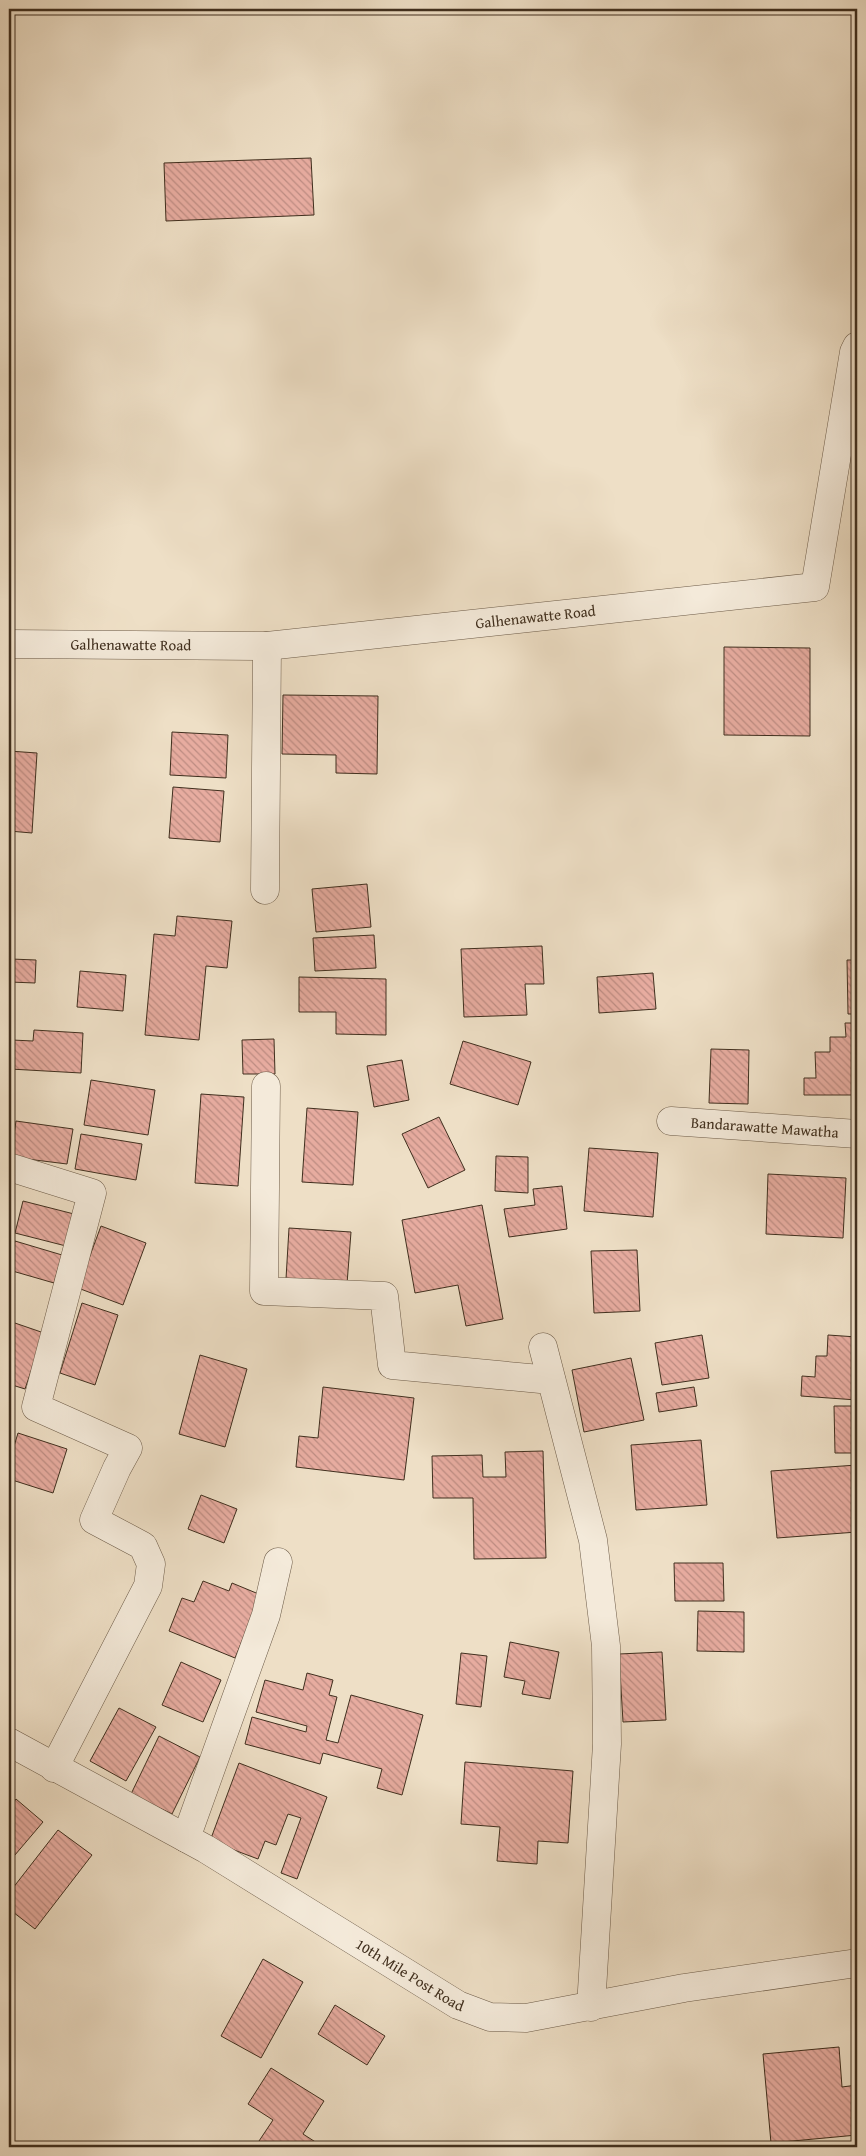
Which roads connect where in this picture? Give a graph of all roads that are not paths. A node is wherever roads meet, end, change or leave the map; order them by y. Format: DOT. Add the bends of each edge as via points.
graph roads {
  1 [pos="857,346"];
  2 [pos="9,644"];
  3 [pos="267,646"];
  4 [pos="266,890"];
  5 [pos="266,1086"];
  6 [pos="671,1121"];
  7 [pos="857,1134"];
  8 [pos="9,1167"];
  9 [pos="543,1347"];
  10 [pos="552,1380"];
  11 [pos="278,1562"];
  12 [pos="9,1742"];
  13 [pos="54,1768"];
  14 [pos="186,1838"];
  15 [pos="857,1963"];
  16 [pos="591,2007"];
  1 -- 3 [label="street, Galhenawatte Road" via="815,587"];
  2 -- 3 [label="street, Galhenawatte Road"];
  3 -- 4 [label="street"];
  5 -- 10 [label="street" via="264,1291 384,1296 392,1365"];
  6 -- 7 [label="street, Bandarawatte Mawatha"];
  8 -- 13 [label="street" via="92,1193 36,1407 128,1448 94,1520 143,1546 151,1564 148,1586"];
  9 -- 10 [label="street"];
  10 -- 16 [label="street" via="593,1540 606,1646 607,1744"];
  11 -- 14 [label="street" via="266,1615"];
  12 -- 13 [label="street, 10th Mile Post Road"];
  13 -- 14 [label="street, 10th Mile Post Road"];
  14 -- 16 [label="street, 10th Mile Post Road" via="458,2005 490,2017 526,2018"];
  15 -- 16 [label="street, 10th Mile Post Road" via="684,1988"];
}
